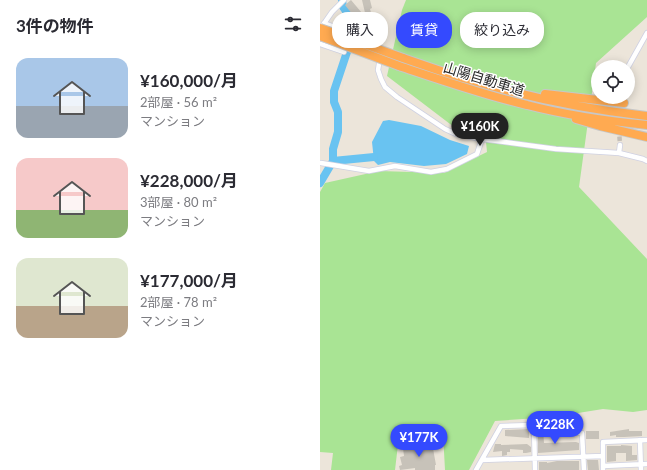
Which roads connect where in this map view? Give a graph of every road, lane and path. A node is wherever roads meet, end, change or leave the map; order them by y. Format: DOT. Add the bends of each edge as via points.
graph roads {
  1 [pos="344,0"];
  2 [pos="321,27"];
  3 [pos="332,29"];
  4 [pos="647,33"];
  5 [pos="320,36"];
  6 [pos="320,44"];
  7 [pos="332,48"];
  8 [pos="332,48"];
  9 [pos="345,48"];
  10 [pos="380,48"];
  11 [pos="632,60"];
  12 [pos="401,62"];
  13 [pos="466,79"];
  14 [pos="591,100"];
  15 [pos="527,105"];
  16 [pos="647,116"];
  17 [pos="647,125"];
  18 [pos="647,137"];
  19 [pos="482,139"];
  20 [pos="620,145"];
  21 [pos="619,153"];
  22 [pos="647,160"];
  23 [pos="321,163"];
  24 [pos="534,425"];
  25 [pos="640,440"];
  26 [pos="647,440"];
  27 [pos="603,456"];
  28 [pos="583,457"];
  29 [pos="534,458"];
  30 [pos="482,460"];
  31 [pos="641,464"];
  32 [pos="647,464"];
  33 [pos="603,468"];
  34 [pos="476,470"];
  35 [pos="535,470"];
  36 [pos="584,470"];
  37 [pos="641,470"];
  1 -- 2 [label="street"];
  2 -- 3 [label="street"];
  2 -- 12 [label="highway, 山陽自動車道, bridge"];
  4 -- 11 [label="street"];
  5 -- 12 [label="highway, 山陽自動車道, bridge"];
  6 -- 8 [label="street"];
  7 -- 9 [label="street" via="344,52"];
  10 -- 19 [label="street" via="378,70 381,79 397,97 445,129"];
  12 -- 13 [label="highway, 山陽自動車道"];
  12 -- 15 [label="highway, 山陽自動車道" via="463,87"];
  13 -- 14 [label="highway" via="532,93"];
  13 -- 16 [label="highway, 山陽自動車道" via="548,100"];
  15 -- 17 [label="highway, 山陽自動車道" via="580,116"];
  15 -- 18 [label="highway"];
  19 -- 21 [label="street" via="556,149"];
  19 -- 23 [label="street" via="477,154 447,169 431,172 395,166 369,171"];
  20 -- 21 [label="street"];
  21 -- 22 [label="street"];
  24 -- 28 [label="street" via="582,433"];
  24 -- 29 [label="street"];
  24 -- 30 [label="street" via="501,426"];
  25 -- 26 [label="street"];
  25 -- 27 [label="street" via="603,442"];
  25 -- 31 [label="street"];
  27 -- 28 [label="street"];
  27 -- 33 [label="street"];
  28 -- 29 [label="street"];
  28 -- 36 [label="street"];
  29 -- 30 [label="street"];
  29 -- 35 [label="street"];
  30 -- 34 [label="street"];
  31 -- 32 [label="street"];
  31 -- 33 [label="street"];
  31 -- 37 [label="street"];
}
